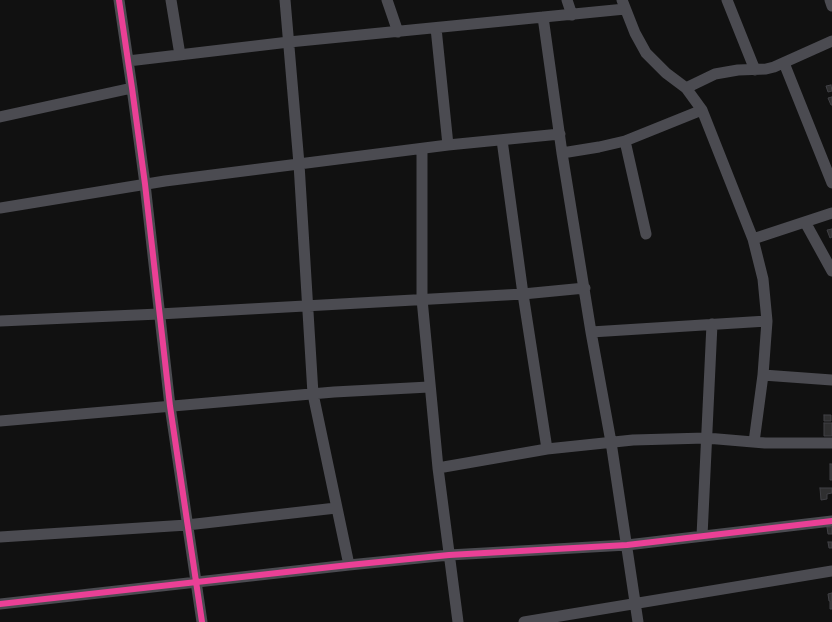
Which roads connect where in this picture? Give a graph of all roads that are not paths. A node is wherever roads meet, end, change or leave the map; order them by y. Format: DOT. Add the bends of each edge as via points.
graph roads {
  1 [pos="119,0"];
  2 [pos="171,0"];
  3 [pos="285,0"];
  4 [pos="386,0"];
  5 [pos="567,0"];
  6 [pos="727,0"];
  7 [pos="830,0"];
  8 [pos="623,4"];
  9 [pos="832,6"];
  10 [pos="572,15"];
  11 [pos="543,17"];
  12 [pos="436,28"];
  13 [pos="398,32"];
  14 [pos="832,41"];
  15 [pos="289,42"];
  16 [pos="180,55"];
  17 [pos="128,61"];
  18 [pos="784,63"];
  19 [pos="755,70"];
  20 [pos="132,88"];
  21 [pos="686,88"];
  22 [pos="702,110"];
  23 [pos="0,117"];
  24 [pos="560,134"];
  25 [pos="502,140"];
  26 [pos="625,141"];
  27 [pos="448,145"];
  28 [pos="422,149"];
  29 [pos="562,153"];
  30 [pos="299,164"];
  31 [pos="832,183"];
  32 [pos="145,184"];
  33 [pos="0,208"];
  34 [pos="832,213"];
  35 [pos="805,222"];
  36 [pos="646,234"];
  37 [pos="753,239"];
  38 [pos="832,271"];
  39 [pos="585,288"];
  40 [pos="523,294"];
  41 [pos="422,299"];
  42 [pos="308,305"];
  43 [pos="159,314"];
  44 [pos="0,321"];
  45 [pos="767,321"];
  46 [pos="712,324"];
  47 [pos="591,332"];
  48 [pos="763,375"];
  49 [pos="832,380"];
  50 [pos="429,387"];
  51 [pos="313,394"];
  52 [pos="170,406"];
  53 [pos="0,421"];
  54 [pos="706,438"];
  55 [pos="611,442"];
  56 [pos="754,442"];
  57 [pos="832,443"];
  58 [pos="547,449"];
  59 [pos="438,468"];
  60 [pos="336,508"];
  61 [pos="832,521"];
  62 [pos="187,525"];
  63 [pos="702,536"];
  64 [pos="0,537"];
  65 [pos="627,545"];
  66 [pos="449,555"];
  67 [pos="349,564"];
  68 [pos="832,571"];
  69 [pos="195,583"];
  70 [pos="636,603"];
  71 [pos="0,604"];
  72 [pos="202,622"];
  73 [pos="458,622"];
  74 [pos="524,622"];
  75 [pos="638,622"];
  1 -- 17 [label="street"];
  2 -- 16 [label="street"];
  3 -- 15 [label="street"];
  4 -- 13 [label="street"];
  5 -- 10 [label="street"];
  6 -- 19 [label="street"];
  7 -- 9 [label="street"];
  8 -- 10 [label="street"];
  8 -- 21 [label="street" via="634,33 646,53"];
  10 -- 11 [label="street"];
  11 -- 12 [label="street"];
  11 -- 24 [label="street"];
  12 -- 13 [label="street"];
  12 -- 27 [label="street"];
  13 -- 15 [label="street"];
  14 -- 18 [label="street"];
  15 -- 16 [label="street"];
  15 -- 30 [label="street"];
  16 -- 17 [label="street"];
  17 -- 20 [label="street"];
  18 -- 19 [label="street"];
  18 -- 31 [label="street"];
  19 -- 21 [label="street" via="715,74"];
  20 -- 23 [label="street"];
  20 -- 32 [label="street"];
  21 -- 22 [label="street"];
  22 -- 26 [label="street"];
  22 -- 37 [label="street"];
  24 -- 25 [label="street"];
  24 -- 29 [label="street"];
  25 -- 27 [label="street"];
  25 -- 40 [label="street"];
  26 -- 29 [label="street"];
  26 -- 36 [label="street"];
  27 -- 28 [label="street"];
  28 -- 30 [label="street"];
  28 -- 41 [label="street"];
  29 -- 39 [label="street"];
  30 -- 32 [label="street"];
  30 -- 42 [label="street"];
  32 -- 33 [label="street"];
  32 -- 43 [label="street"];
  34 -- 35 [label="street"];
  35 -- 37 [label="street"];
  35 -- 38 [label="street"];
  37 -- 45 [label="street" via="763,279"];
  39 -- 40 [label="street"];
  39 -- 47 [label="street"];
  40 -- 41 [label="street"];
  40 -- 58 [label="street"];
  41 -- 42 [label="street"];
  41 -- 50 [label="street"];
  42 -- 43 [label="street"];
  42 -- 51 [label="street"];
  43 -- 44 [label="street"];
  43 -- 52 [label="street"];
  45 -- 46 [label="street"];
  45 -- 48 [label="street"];
  46 -- 47 [label="street"];
  46 -- 54 [label="street"];
  47 -- 55 [label="street"];
  48 -- 49 [label="street"];
  48 -- 56 [label="street"];
  50 -- 51 [label="street"];
  50 -- 59 [label="street"];
  51 -- 52 [label="street"];
  51 -- 60 [label="street"];
  52 -- 53 [label="street"];
  52 -- 62 [label="street"];
  54 -- 55 [label="street"];
  54 -- 56 [label="street"];
  54 -- 63 [label="street"];
  55 -- 58 [label="street"];
  55 -- 65 [label="street"];
  56 -- 57 [label="street"];
  58 -- 59 [label="street"];
  59 -- 66 [label="street"];
  60 -- 62 [label="street"];
  60 -- 67 [label="street"];
  61 -- 63 [label="street"];
  62 -- 64 [label="street"];
  62 -- 69 [label="street"];
  63 -- 65 [label="street"];
  65 -- 66 [label="street"];
  65 -- 70 [label="street"];
  66 -- 67 [label="street"];
  66 -- 73 [label="street"];
  67 -- 69 [label="street"];
  68 -- 70 [label="street"];
  69 -- 71 [label="street"];
  69 -- 72 [label="street"];
  70 -- 74 [label="street"];
  70 -- 75 [label="street"];
}
